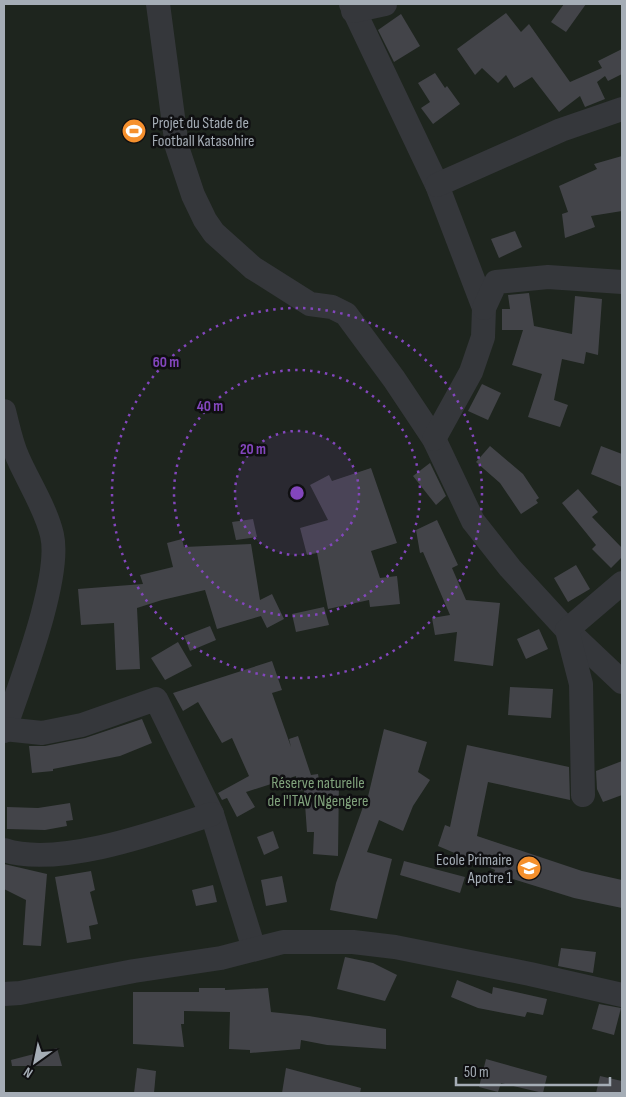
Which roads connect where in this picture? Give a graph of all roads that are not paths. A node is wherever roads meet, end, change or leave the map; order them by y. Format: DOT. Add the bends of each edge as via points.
graph roads {
  1 [pos="158,4"];
  2 [pos="385,4"];
  3 [pos="352,7"];
  4 [pos="622,109"];
  5 [pos="437,185"];
  6 [pos="622,282"];
  7 [pos="484,308"];
  8 [pos="4,410"];
  9 [pos="434,439"];
  10 [pos="622,583"];
  11 [pos="567,630"];
  12 [pos="622,682"];
  13 [pos="5,725"];
  14 [pos="583,795"];
  15 [pos="212,814"];
  16 [pos="4,850"];
  17 [pos="254,949"];
  18 [pos="4,994"];
  19 [pos="622,995"];
  1 -- 9 [label="street" via="177,148 205,220 214,233 254,268 310,304 332,307 346,314"];
  2 -- 3 [label="street"];
  3 -- 5 [label="street"];
  4 -- 5 [label="street" via="561,130"];
  5 -- 7 [label="street"];
  6 -- 7 [label="street" via="548,277 496,282"];
  7 -- 9 [label="street" via="483,337 471,372"];
  8 -- 13 [label="street" via="17,457 45,516 54,546 51,581"];
  9 -- 11 [label="street" via="473,521 510,568"];
  10 -- 11 [label="street"];
  11 -- 12 [label="street"];
  11 -- 14 [label="street" via="581,684"];
  13 -- 15 [label="street" via="42,733 130,710 156,699"];
  15 -- 16 [label="street" via="132,841 54,855"];
  15 -- 17 [label="street"];
  17 -- 18 [label="street" via="221,958 134,971 20,994"];
  17 -- 19 [label="street" via="282,942 353,942 395,947"];
}
